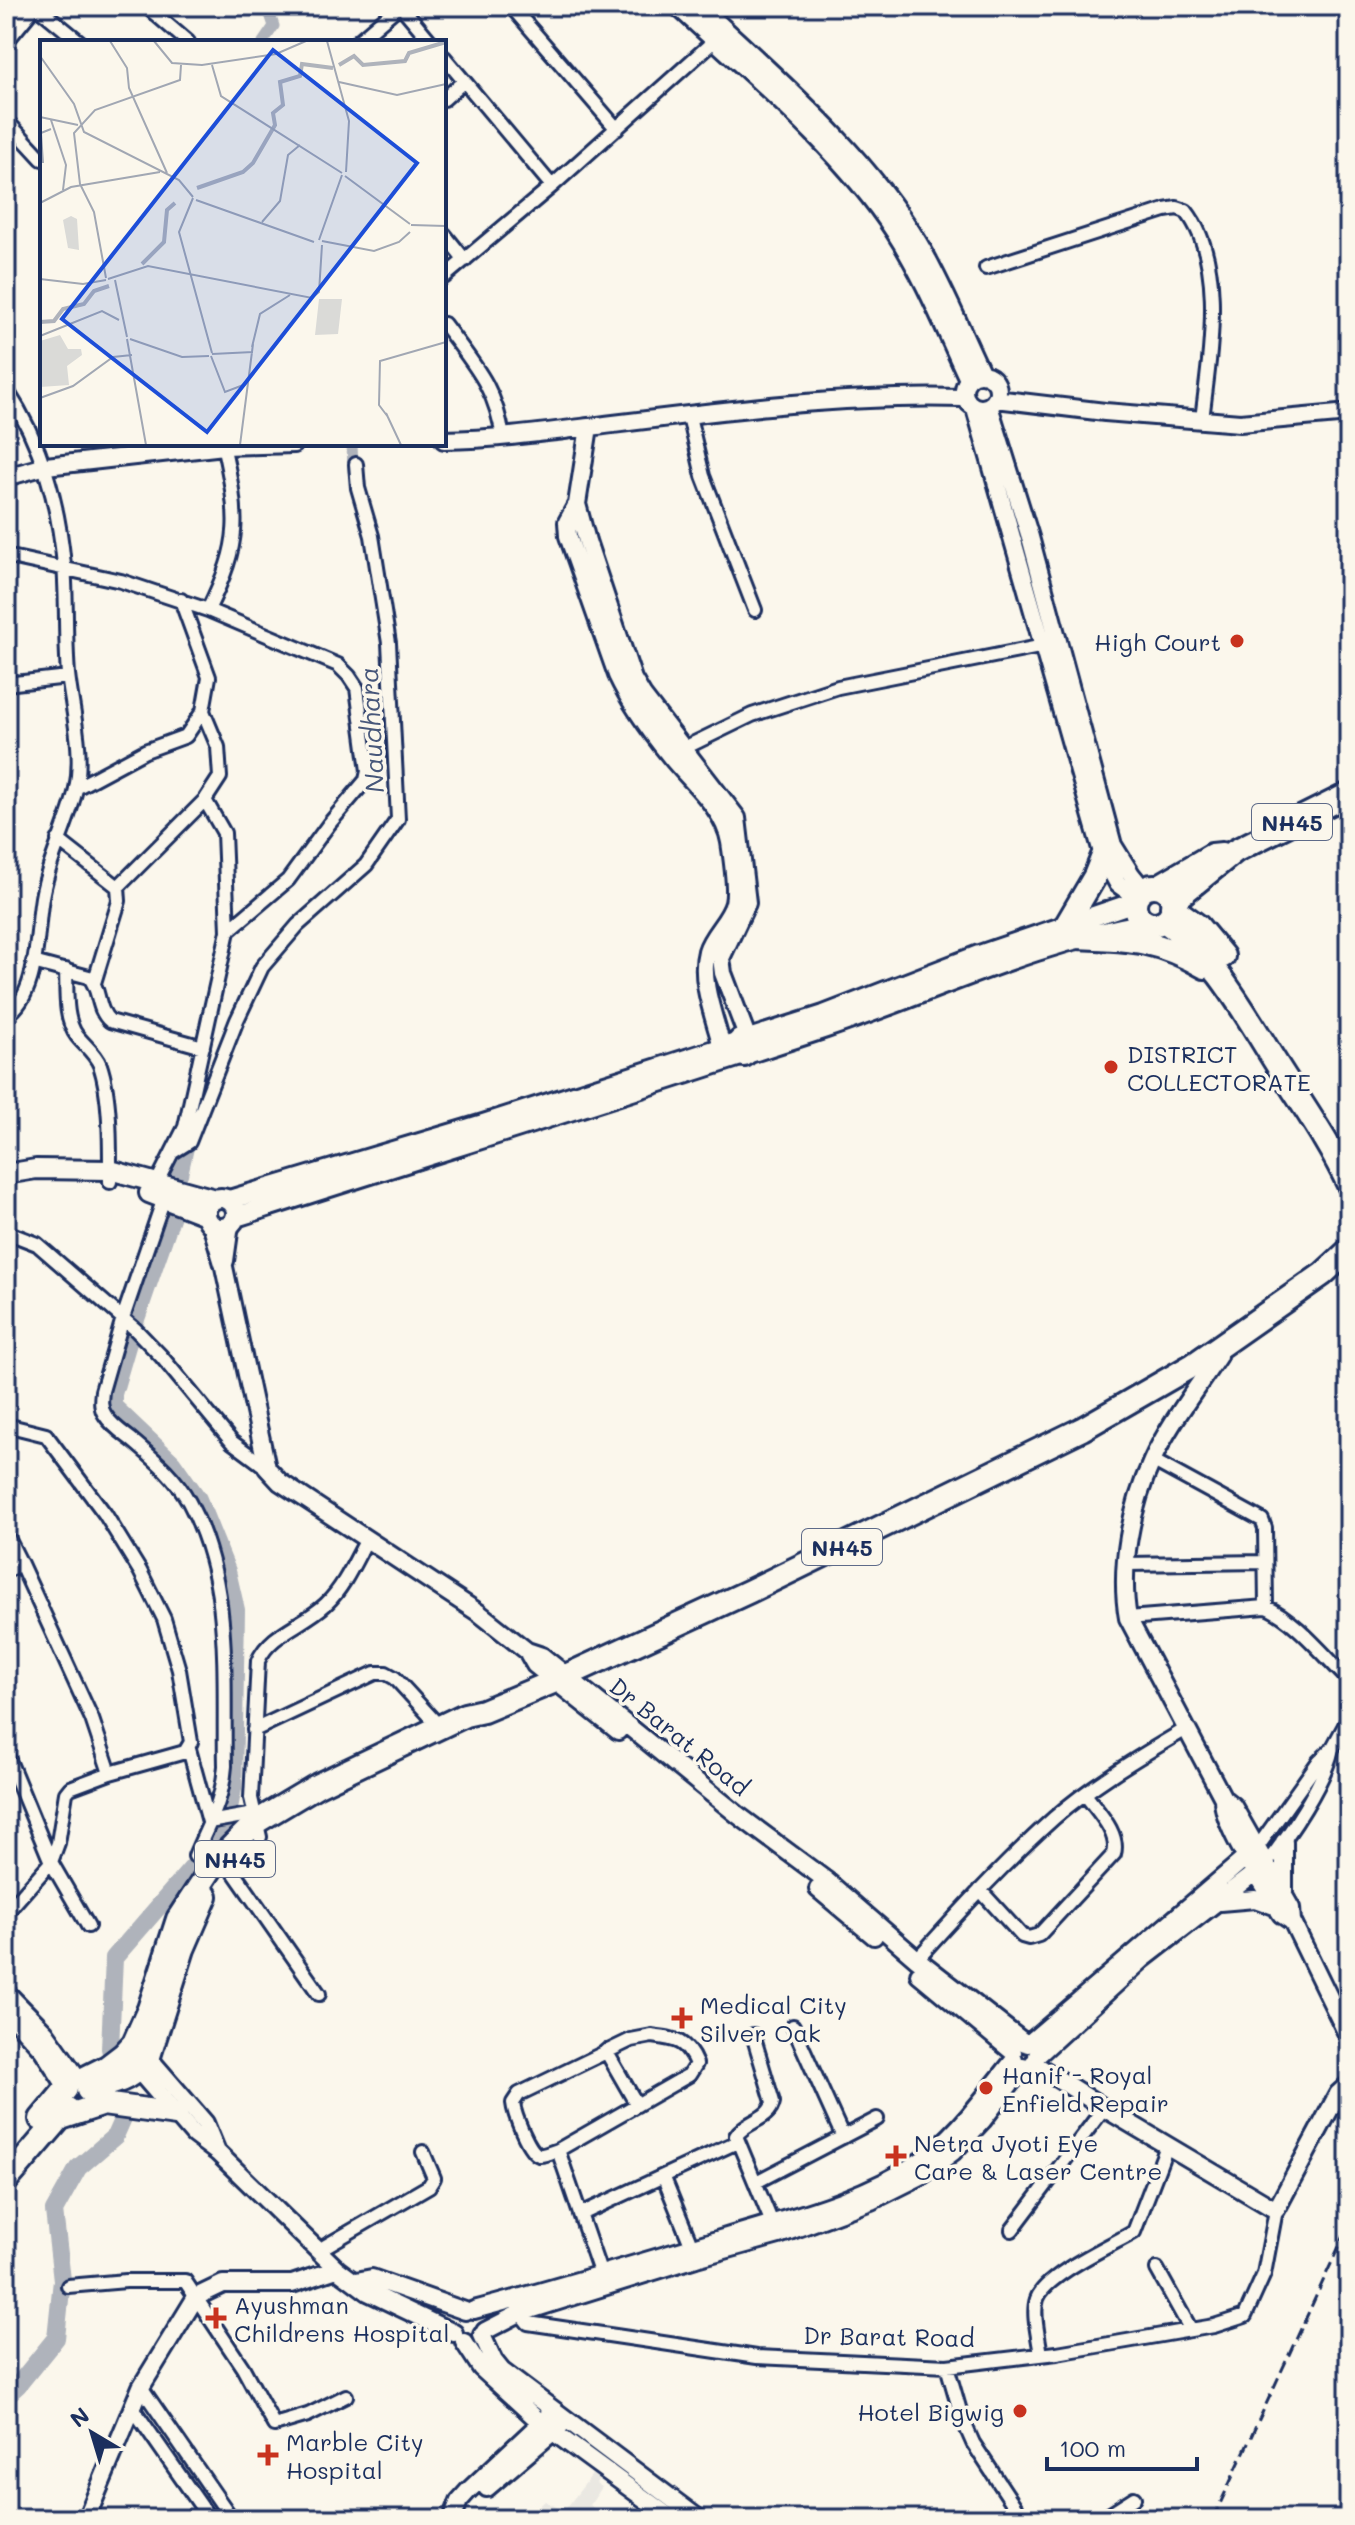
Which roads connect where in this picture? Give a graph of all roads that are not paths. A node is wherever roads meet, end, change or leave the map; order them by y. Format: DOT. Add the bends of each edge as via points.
graph roads {
  1 [pos="35,6"];
  2 [pos="146,6"];
  3 [pos="400,6"];
  4 [pos="511,6"];
  5 [pos="677,6"];
  6 [pos="700,6"];
  7 [pos="6,39"];
  8 [pos="78,40"];
  9 [pos="186,40"];
  10 [pos="359,40"];
  11 [pos="429,40"];
  12 [pos="714,41"];
  13 [pos="446,59"];
  14 [pos="464,81"];
  15 [pos="446,97"];
  16 [pos="6,120"];
  17 [pos="617,129"];
  18 [pos="40,157"];
  19 [pos="552,186"];
  20 [pos="446,236"];
  21 [pos="465,260"];
  22 [pos="986,268"];
  23 [pos="446,275"];
  24 [pos="446,327"];
  25 [pos="975,376"];
  26 [pos="6,389"];
  27 [pos="981,403"];
  28 [pos="1349,413"];
  29 [pos="689,416"];
  30 [pos="1202,420"];
  31 [pos="589,427"];
  32 [pos="503,438"];
  33 [pos="446,440"];
  34 [pos="215,446"];
  35 [pos="223,446"];
  36 [pos="356,464"];
  37 [pos="46,466"];
  38 [pos="6,477"];
  39 [pos="6,556"];
  40 [pos="64,567"];
  41 [pos="181,600"];
  42 [pos="208,610"];
  43 [pos="755,610"];
  44 [pos="1044,646"];
  45 [pos="68,677"];
  46 [pos="6,684"];
  47 [pos="203,711"];
  48 [pos="677,752"];
  49 [pos="76,788"];
  50 [pos="1349,794"];
  51 [pos="205,800"];
  52 [pos="58,840"];
  53 [pos="1103,856"];
  54 [pos="118,887"];
  55 [pos="1154,903"];
  56 [pos="228,931"];
  57 [pos="1071,932"];
  58 [pos="33,962"];
  59 [pos="66,970"];
  60 [pos="1220,975"];
  61 [pos="94,983"];
  62 [pos="6,1016"];
  63 [pos="738,1046"];
  64 [pos="203,1047"];
  65 [pos="173,1152"];
  66 [pos="1349,1154"];
  67 [pos="6,1174"];
  68 [pos="110,1176"];
  69 [pos="6,1185"];
  70 [pos="1349,1185"];
  71 [pos="160,1191"];
  72 [pos="221,1213"];
  73 [pos="6,1232"];
  74 [pos="1349,1250"];
  75 [pos="1349,1270"];
  76 [pos="123,1318"];
  77 [pos="1218,1351"];
  78 [pos="6,1425"];
  79 [pos="1152,1460"];
  80 [pos="267,1468"];
  81 [pos="6,1534"];
  82 [pos="367,1539"];
  83 [pos="1264,1562"];
  84 [pos="21,1564"];
  85 [pos="1126,1564"];
  86 [pos="6,1571"];
  87 [pos="1266,1607"];
  88 [pos="1128,1618"];
  89 [pos="561,1678"];
  90 [pos="1349,1680"];
  91 [pos="483,1711"];
  92 [pos="1349,1718"];
  93 [pos="440,1727"];
  94 [pos="1186,1729"];
  95 [pos="254,1730"];
  96 [pos="189,1749"];
  97 [pos="1332,1749"];
  98 [pos="6,1753"];
  99 [pos="110,1773"];
  100 [pos="1085,1794"];
  101 [pos="209,1822"];
  102 [pos="257,1824"];
  103 [pos="1284,1842"];
  104 [pos="1252,1852"];
  105 [pos="195,1856"];
  106 [pos="51,1862"];
  107 [pos="229,1865"];
  108 [pos="1261,1868"];
  109 [pos="980,1890"];
  110 [pos="1281,1902"];
  111 [pos="1216,1903"];
  112 [pos="6,1913"];
  113 [pos="88,1926"];
  114 [pos="917,1959"];
  115 [pos="6,1992"];
  116 [pos="319,1994"];
  117 [pos="6,2010"];
  118 [pos="793,2026"];
  119 [pos="753,2035"];
  120 [pos="1349,2038"];
  121 [pos="606,2051"];
  122 [pos="1025,2055"];
  123 [pos="137,2056"];
  124 [pos="1349,2084"];
  125 [pos="76,2087"];
  126 [pos="637,2105"];
  127 [pos="1104,2108"];
  128 [pos="176,2114"];
  129 [pos="61,2118"];
  130 [pos="877,2119"];
  131 [pos="843,2137"];
  132 [pos="737,2142"];
  133 [pos="1167,2146"];
  134 [pos="558,2150"];
  135 [pos="423,2152"];
  136 [pos="218,2153"];
  137 [pos="6,2160"];
  138 [pos="664,2178"];
  139 [pos="6,2181"];
  140 [pos="756,2182"];
  141 [pos="1276,2210"];
  142 [pos="581,2214"];
  143 [pos="772,2223"];
  144 [pos="1012,2230"];
  145 [pos="692,2247"];
  146 [pos="317,2251"];
  147 [pos="337,2269"];
  148 [pos="1157,2269"];
  149 [pos="601,2275"];
  150 [pos="356,2281"];
  151 [pos="68,2286"];
  152 [pos="196,2297"];
  153 [pos="469,2310"];
  154 [pos="520,2313"];
  155 [pos="1191,2330"];
  156 [pos="484,2333"];
  157 [pos="459,2338"];
  158 [pos="1041,2355"];
  159 [pos="947,2366"];
  160 [pos="141,2387"];
  161 [pos="346,2396"];
  162 [pos="132,2407"];
  163 [pos="562,2415"];
  164 [pos="547,2427"];
  165 [pos="1134,2498"];
  166 [pos="86,2519"];
  167 [pos="210,2519"];
  168 [pos="232,2519"];
  169 [pos="452,2519"];
  170 [pos="463,2519"];
  171 [pos="672,2519"];
  172 [pos="699,2519"];
  173 [pos="1023,2519"];
  174 [pos="1101,2519"];
  1 -- 7 [label="street"];
  1 -- 8 [label="street"];
  2 -- 9 [label="street"];
  3 -- 10 [label="street"];
  3 -- 11 [label="street"];
  4 -- 17 [label="street"];
  5 -- 12 [label="street"];
  6 -- 25 [label="street" via="825,125 895,207 937,276"];
  12 -- 17 [label="street"];
  12 -- 25 [label="street" via="826,147 883,216"];
  13 -- 14 [label="street"];
  14 -- 15 [label="street"];
  14 -- 19 [label="street"];
  16 -- 18 [label="street"];
  17 -- 19 [label="street"];
  19 -- 21 [label="street"];
  20 -- 21 [label="street"];
  21 -- 23 [label="street"];
  22 -- 30 [label="street" via="1165,210 1186,211 1204,243 1209,274 1211,336"];
  24 -- 32 [label="street" via="492,393"];
  25 -- 27 [label="street" via="963,388"];
  25 -- 27 [label="street" via="991,377 997,385"];
  26 -- 37 [label="street"];
  27 -- 29 [label="street" via="912,396"];
  27 -- 30 [label="street"];
  27 -- 44 [label="street"];
  27 -- 55 [label="street" via="1030,537 1113,845"];
  28 -- 30 [label="street" via="1240,423"];
  29 -- 31 [label="street"];
  29 -- 43 [label="street" via="703,476"];
  31 -- 32 [label="street"];
  31 -- 48 [label="street" via="568,536 627,697"];
  32 -- 33 [label="street"];
  34 -- 37 [label="street"];
  35 -- 42 [label="street" via="235,541"];
  36 -- 65 [label="street" via="389,643 398,819 366,865 298,925 262,967 189,1142"];
  37 -- 38 [label="street"];
  37 -- 40 [label="street"];
  39 -- 40 [label="street"];
  40 -- 41 [label="street"];
  40 -- 45 [label="street"];
  41 -- 42 [label="street"];
  41 -- 47 [label="street" via="209,677"];
  42 -- 56 [label="street" via="338,665 349,676 357,688 368,771 357,793 288,880"];
  44 -- 48 [label="street" via="838,687 752,715"];
  44 -- 53 [label="street"];
  45 -- 46 [label="street"];
  45 -- 49 [label="street" via="76,723"];
  47 -- 49 [label="street" via="186,736"];
  47 -- 51 [label="street" via="218,747 220,777"];
  48 -- 63 [label="street" via="725,824 730,842 734,903 707,949 705,966 706,984"];
  48 -- 63 [label="street" via="730,807 740,829 747,903 721,958"];
  49 -- 52 [label="street"];
  50 -- 55 [label="highway, NH45" via="1235,851 1212,855"];
  51 -- 54 [label="street"];
  51 -- 56 [label="street" via="224,833"];
  52 -- 54 [label="street"];
  52 -- 58 [label="street" via="43,892"];
  53 -- 55 [label="street" via="1118,884"];
  53 -- 57 [label="highway"];
  54 -- 61 [label="street" via="119,901"];
  55 -- 57 [label="main road"];
  55 -- 60 [label="highway"];
  55 -- 66 [label="highway" via="1198,926 1215,945"];
  56 -- 64 [label="street"];
  57 -- 60 [label="highway" via="1152,943"];
  57 -- 63 [label="main road" via="979,955"];
  58 -- 59 [label="street"];
  58 -- 62 [label="street" via="25,997"];
  59 -- 61 [label="street"];
  59 -- 68 [label="street" via="70,1021 100,1064"];
  60 -- 70 [label="highway"];
  61 -- 64 [label="street" via="103,1015 110,1021"];
  63 -- 72 [label="main road"];
  64 -- 65 [label="street" via="185,1127"];
  65 -- 71 [label="street"];
  67 -- 68 [label="main road" via="36,1169"];
  68 -- 69 [label="main road"];
  68 -- 71 [label="main road"];
  71 -- 72 [label="main road"];
  71 -- 76 [label="street"];
  72 -- 80 [label="street" via="224,1267"];
  73 -- 76 [label="street" via="37,1244"];
  74 -- 77 [label="highway, NH45"];
  75 -- 77 [label="highway, NH45" via="1243,1343"];
  76 -- 80 [label="street" via="232,1442"];
  76 -- 101 [label="street" via="102,1391 104,1414 190,1502 219,1586 225,1766 218,1807"];
  77 -- 79 [label="street"];
  77 -- 89 [label="highway, NH45" via="1082,1429"];
  78 -- 96 [label="street" via="46,1435 140,1571 164,1619 179,1670"];
  79 -- 83 [label="street" via="1262,1520"];
  79 -- 85 [label="street"];
  80 -- 82 [label="street, Dr Barat Road"];
  81 -- 84 [label="street"];
  82 -- 89 [label="street, Dr Barat Road" via="479,1613 527,1651 535,1665"];
  82 -- 95 [label="street" via="327,1603 263,1649"];
  83 -- 85 [label="street"];
  83 -- 87 [label="street"];
  84 -- 86 [label="street"];
  84 -- 99 [label="street" via="92,1719"];
  85 -- 88 [label="street"];
  87 -- 88 [label="street"];
  87 -- 90 [label="street" via="1277,1611"];
  88 -- 94 [label="street"];
  89 -- 91 [label="highway, NH45"];
  89 -- 114 [label="street, Dr Barat Road" via="849,1900"];
  89 -- 122 [label="street, Dr Barat Road"];
  91 -- 93 [label="highway, NH45"];
  91 -- 102 [label="highway, NH45" via="305,1807"];
  92 -- 97 [label="street"];
  93 -- 95 [label="street" via="395,1678 375,1673"];
  93 -- 102 [label="highway, NH45" via="318,1785"];
  94 -- 100 [label="street"];
  94 -- 104 [label="street" via="1223,1798 1223,1811"];
  95 -- 102 [label="street" via="251,1798"];
  96 -- 99 [label="street"];
  96 -- 101 [label="street"];
  97 -- 103 [label="street"];
  97 -- 104 [label="street"];
  98 -- 106 [label="street"];
  99 -- 106 [label="street" via="76,1784 66,1793"];
  100 -- 109 [label="street"];
  100 -- 109 [label="street" via="1113,1834 1114,1854 1039,1935 1022,1936"];
  101 -- 102 [label="street"];
  101 -- 105 [label="street"];
  102 -- 107 [label="highway, NH45"];
  102 -- 123 [label="highway, NH45" via="214,1864 178,1919"];
  103 -- 108 [label="street"];
  103 -- 110 [label="street"];
  104 -- 108 [label="street"];
  104 -- 122 [label="street"];
  106 -- 112 [label="street"];
  106 -- 113 [label="street"];
  107 -- 116 [label="street"];
  107 -- 123 [label="highway, NH45" via="199,1909"];
  108 -- 110 [label="street"];
  108 -- 111 [label="street"];
  109 -- 114 [label="street"];
  110 -- 111 [label="street"];
  110 -- 120 [label="street" via="1291,1908 1292,1921"];
  111 -- 122 [label="street"];
  114 -- 122 [label="street, Dr Barat Road"];
  115 -- 125 [label="street" via="45,2032"];
  117 -- 125 [label="street"];
  118 -- 131 [label="street"];
  119 -- 132 [label="street" via="773,2108 738,2131"];
  121 -- 126 [label="street"];
  121 -- 126 [label="street" via="652,2036 673,2039 692,2055 696,2064 689,2075"];
  121 -- 134 [label="street" via="519,2094 513,2103 530,2148 542,2155"];
  122 -- 127 [label="street, Dr Barat Road"];
  122 -- 143 [label="street" via="920,2162 828,2206"];
  122 -- 154 [label="street" via="983,2120 921,2176 803,2227"];
  123 -- 125 [label="highway" via="128,2078"];
  123 -- 128 [label="street"];
  123 -- 136 [label="street" via="205,2123"];
  124 -- 141 [label="street, Dr Barat Road" via="1338,2094"];
  125 -- 129 [label="highway"];
  125 -- 137 [label="highway"];
  126 -- 134 [label="street"];
  127 -- 133 [label="street, Dr Barat Road"];
  127 -- 144 [label="street"];
  128 -- 129 [label="highway" via="103,2104"];
  128 -- 136 [label="street"];
  129 -- 139 [label="highway"];
  130 -- 131 [label="street"];
  131 -- 140 [label="street"];
  132 -- 138 [label="street"];
  132 -- 140 [label="street"];
  133 -- 141 [label="street, Dr Barat Road"];
  133 -- 158 [label="street" via="1134,2232 1043,2288 1038,2297"];
  134 -- 142 [label="street"];
  135 -- 146 [label="street" via="434,2178 429,2186"];
  136 -- 146 [label="street"];
  138 -- 142 [label="street"];
  138 -- 145 [label="street"];
  140 -- 143 [label="street"];
  141 -- 155 [label="street, Dr Barat Road" via="1264,2274 1245,2316"];
  142 -- 149 [label="street"];
  143 -- 145 [label="street"];
  145 -- 149 [label="street"];
  146 -- 147 [label="street"];
  147 -- 150 [label="street"];
  147 -- 152 [label="street" via="292,2284 223,2284"];
  148 -- 155 [label="street"];
  149 -- 153 [label="street"];
  150 -- 153 [label="street" via="372,2278"];
  150 -- 157 [label="street"];
  151 -- 152 [label="street" via="185,2281"];
  152 -- 160 [label="street"];
  152 -- 161 [label="street" via="274,2425"];
  153 -- 156 [label="street" via="484,2320"];
  153 -- 157 [label="street" via="454,2319"];
  154 -- 156 [label="street"];
  154 -- 159 [label="street, Dr Barat Road" via="528,2323 757,2357"];
  155 -- 158 [label="street, Dr Barat Road"];
  156 -- 157 [label="street" via="474,2342"];
  156 -- 163 [label="street" via="502,2371"];
  157 -- 164 [label="street" via="481,2368"];
  158 -- 159 [label="street, Dr Barat Road"];
  159 -- 173 [label="street" via="973,2443"];
  160 -- 162 [label="street"];
  160 -- 168 [label="street"];
  162 -- 166 [label="street"];
  162 -- 167 [label="street"];
  163 -- 164 [label="street"];
  163 -- 172 [label="street"];
  164 -- 169 [label="street" via="468,2491"];
  164 -- 170 [label="street" via="469,2505"];
  164 -- 171 [label="street"];
  165 -- 174 [label="street"];
}
